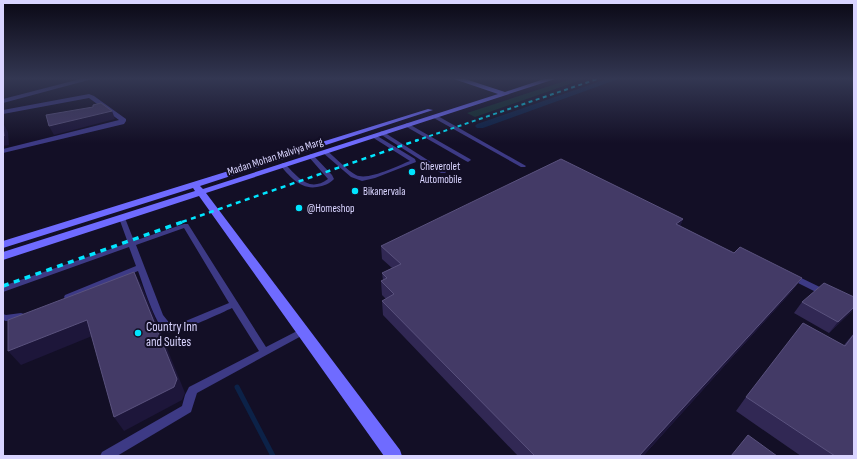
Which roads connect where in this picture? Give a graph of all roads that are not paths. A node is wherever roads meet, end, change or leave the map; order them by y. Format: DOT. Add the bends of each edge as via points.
graph roads {
  1 [pos="71,99"];
  2 [pos="95,99"];
  3 [pos="468,99"];
  4 [pos="480,99"];
  5 [pos="3,112"];
  6 [pos="434,116"];
  7 [pos="407,125"];
  8 [pos="378,134"];
  9 [pos="3,150"];
  10 [pos="325,152"];
  11 [pos="311,156"];
  12 [pos="468,160"];
  13 [pos="283,165"];
  14 [pos="522,166"];
  15 [pos="443,172"];
  16 [pos="198,188"];
  17 [pos="122,218"];
  18 [pos="130,244"];
  19 [pos="3,246"];
  20 [pos="3,256"];
  21 [pos="140,268"];
  22 [pos="786,274"];
  23 [pos="3,289"];
  24 [pos="834,297"];
  25 [pos="62,300"];
  26 [pos="234,304"];
  27 [pos="26,314"];
  28 [pos="3,317"];
  29 [pos="302,332"];
  30 [pos="264,351"];
  31 [pos="106,456"];
  32 [pos="394,456"];
  1 -- 5 [label="street"];
  2 -- 9 [label="street" via="124,120"];
  3 -- 16 [label="main road, Madan Mohan Malviya Marg"];
  4 -- 6 [label="main road, Madan Mohan Malviya Marg"];
  6 -- 7 [label="main road, Madan Mohan Malviya Marg"];
  6 -- 14 [label="lane"];
  7 -- 8 [label="main road, Madan Mohan Malviya Marg"];
  7 -- 12 [label="lane"];
  8 -- 10 [label="main road, Madan Mohan Malviya Marg"];
  8 -- 10 [label="lane" via="413,162 362,179 353,176"];
  8 -- 15 [label="lane"];
  10 -- 11 [label="main road, Madan Mohan Malviya Marg"];
  11 -- 13 [label="main road, Madan Mohan Malviya Marg"];
  11 -- 13 [label="lane" via="329,175 331,179 325,184 311,188 302,184"];
  13 -- 16 [label="main road, Madan Mohan Malviya Marg"];
  16 -- 17 [label="main road, Madan Mohan Malviya Marg"];
  16 -- 19 [label="main road, Madan Mohan Malviya Marg"];
  16 -- 29 [label="main road"];
  17 -- 18 [label="lane"];
  17 -- 20 [label="main road, Madan Mohan Malviya Marg"];
  18 -- 21 [label="lane"];
  18 -- 23 [label="lane"];
  18 -- 26 [label="lane" via="186,225"];
  21 -- 25 [label="lane"];
  21 -- 26 [label="lane" via="159,316 169,329"];
  22 -- 24 [label="lane"];
  26 -- 30 [label="lane"];
  27 -- 28 [label="lane"];
  29 -- 30 [label="lane"];
  29 -- 32 [label="main road"];
  30 -- 31 [label="lane" via="193,390 188,407 184,411"];
}
